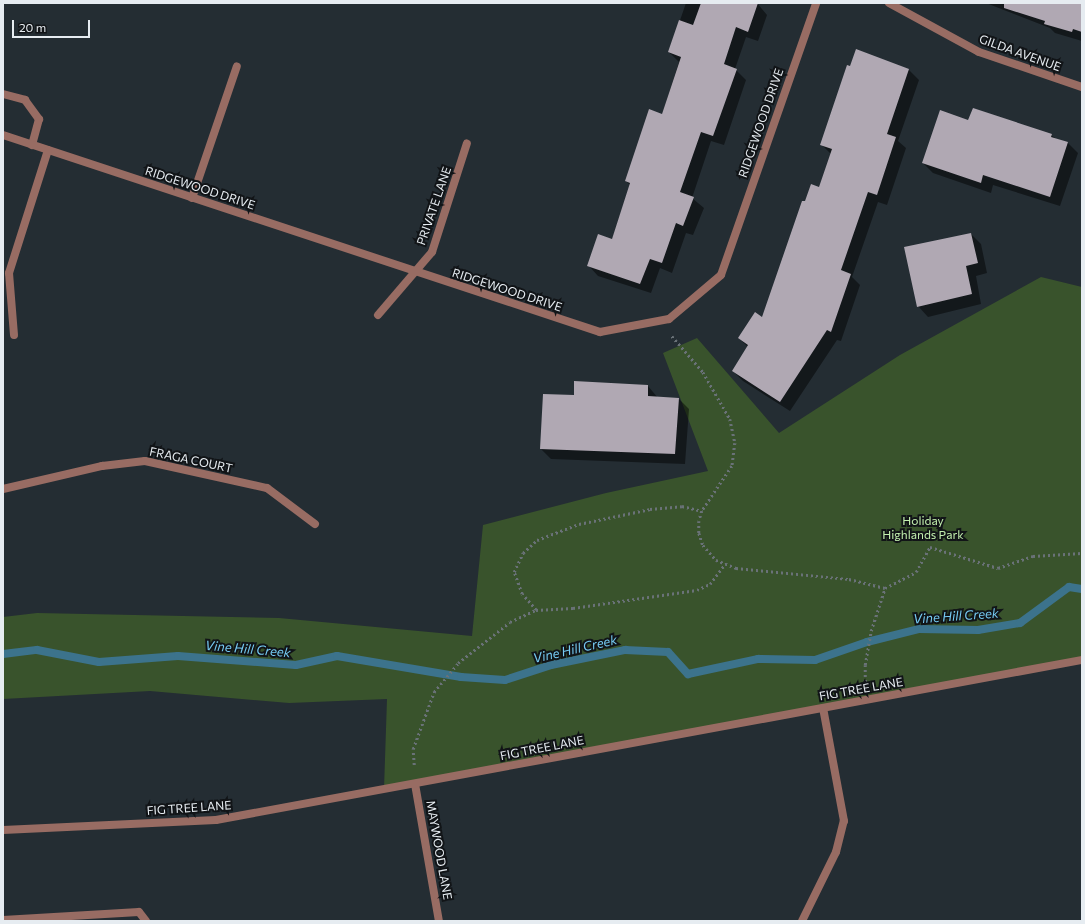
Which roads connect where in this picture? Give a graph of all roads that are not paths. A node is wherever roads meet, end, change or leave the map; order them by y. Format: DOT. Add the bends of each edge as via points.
graph roads {
  1 [pos="816,3"];
  2 [pos="889,3"];
  3 [pos="237,66"];
  4 [pos="1082,87"];
  5 [pos="3,94"];
  6 [pos="3,135"];
  7 [pos="467,143"];
  8 [pos="32,145"];
  9 [pos="48,150"];
  10 [pos="192,198"];
  11 [pos="415,273"];
  12 [pos="378,314"];
  13 [pos="14,335"];
  14 [pos="3,489"];
  15 [pos="316,524"];
  16 [pos="1082,660"];
  17 [pos="823,708"];
  18 [pos="415,784"];
  19 [pos="3,830"];
  20 [pos="3,920"];
  21 [pos="146,921"];
  22 [pos="439,921"];
  23 [pos="802,921"];
  1 -- 11 [label="street, RIDGEWOOD DRIVE" via="721,275 669,319 600,332"];
  2 -- 4 [label="street, GILDA AVENUE" via="979,52"];
  3 -- 10 [label="street"];
  5 -- 8 [label="street" via="25,100 39,119"];
  6 -- 8 [label="street, RIDGEWOOD DRIVE"];
  7 -- 11 [label="street, PRIVATE LANE" via="432,252"];
  8 -- 9 [label="street, RIDGEWOOD DRIVE"];
  9 -- 10 [label="street, RIDGEWOOD DRIVE"];
  9 -- 13 [label="street" via="9,273"];
  10 -- 11 [label="street, RIDGEWOOD DRIVE"];
  11 -- 12 [label="street, PRIVATE LANE"];
  14 -- 15 [label="street, FRAGA COURT" via="102,466 145,461 268,488"];
  16 -- 17 [label="street, FIG TREE LANE"];
  17 -- 18 [label="street, FIG TREE LANE"];
  17 -- 23 [label="street" via="844,820 836,852"];
  18 -- 19 [label="street, FIG TREE LANE" via="216,820"];
  18 -- 22 [label="street, MAYWOOD LANE"];
  20 -- 21 [label="street" via="139,912"];
}
